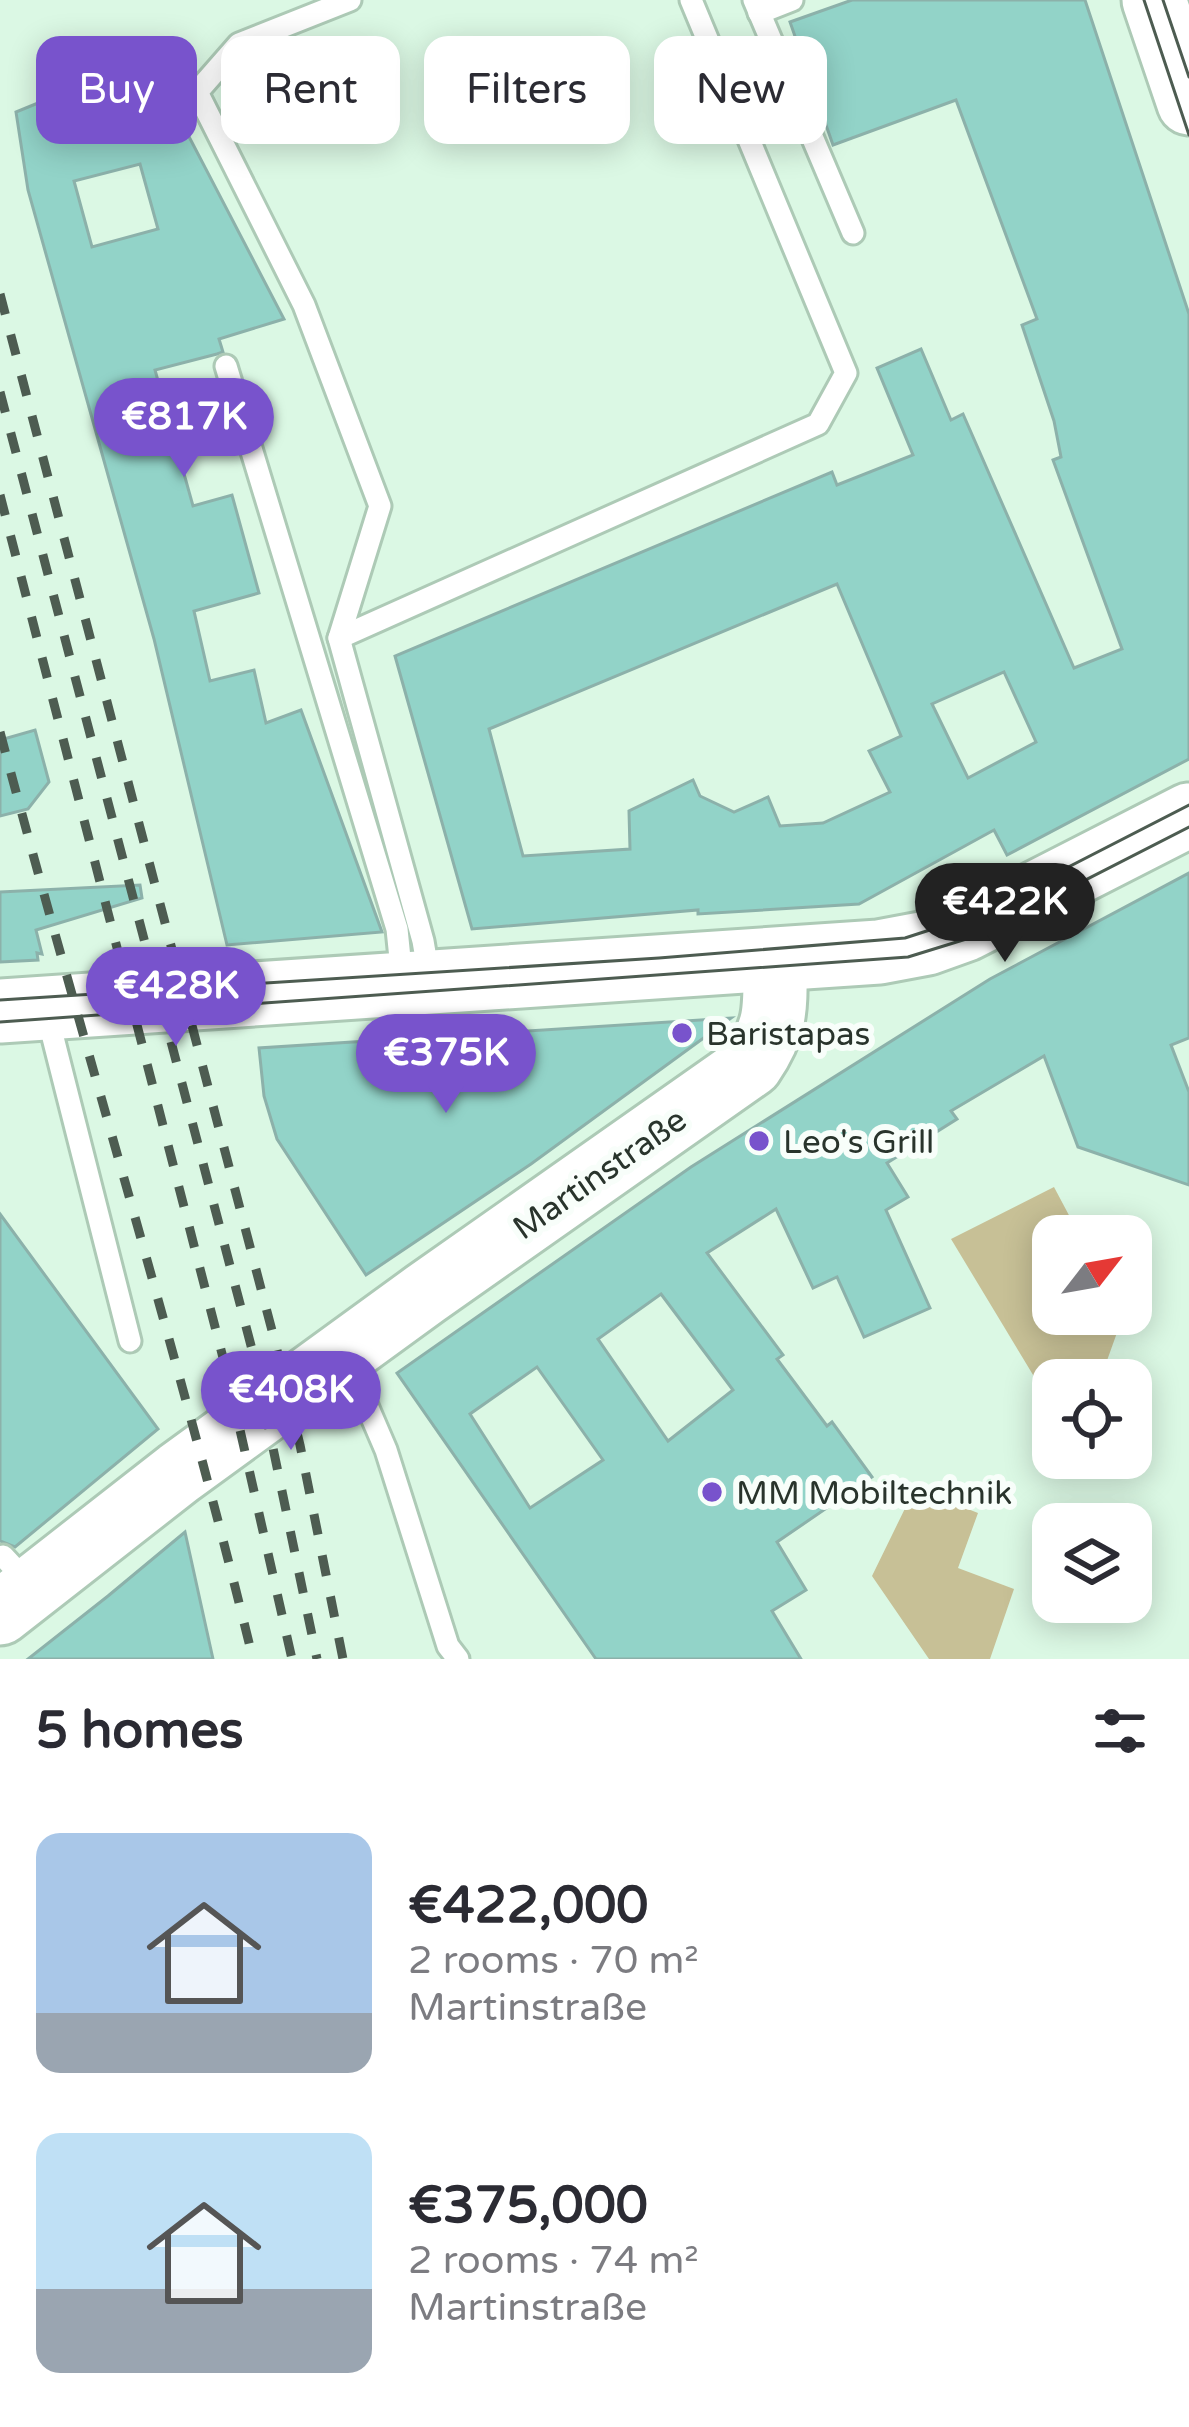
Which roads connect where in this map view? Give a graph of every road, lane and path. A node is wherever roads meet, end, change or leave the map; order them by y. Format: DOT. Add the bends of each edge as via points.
graph roads {
  1 [pos="350,0"];
  2 [pos="691,0"];
  3 [pos="792,0"];
  4 [pos="1154,0"];
  5 [pos="757,7"];
  6 [pos="1189,103"];
  7 [pos="853,233"];
  8 [pos="226,365"];
  9 [pos="339,638"];
  10 [pos="1189,815"];
  11 [pos="776,960"];
  12 [pos="416,984"];
  13 [pos="23,1009"];
  14 [pos="130,1341"];
  15 [pos="344,1353"];
  16 [pos="12,1586"];
  17 [pos="458,1659"];
  1 -- 9 [label="lane" via="239,44 196,92 304,304 380,506"];
  2 -- 9 [label="lane" via="846,373 818,424"];
  3 -- 5 [label="lane"];
  4 -- 6 [label="street"];
  5 -- 7 [label="lane"];
  8 -- 12 [label="lane"];
  9 -- 12 [label="lane" via="423,941"];
  10 -- 11 [label="street" via="928,943"];
  11 -- 12 [label="street"];
  11 -- 15 [label="street, Martinstraße" via="776,1015 751,1065"];
  12 -- 13 [label="street"];
  13 -- 14 [label="lane"];
  15 -- 16 [label="street, Martinstraße"];
  15 -- 17 [label="lane"];
}
